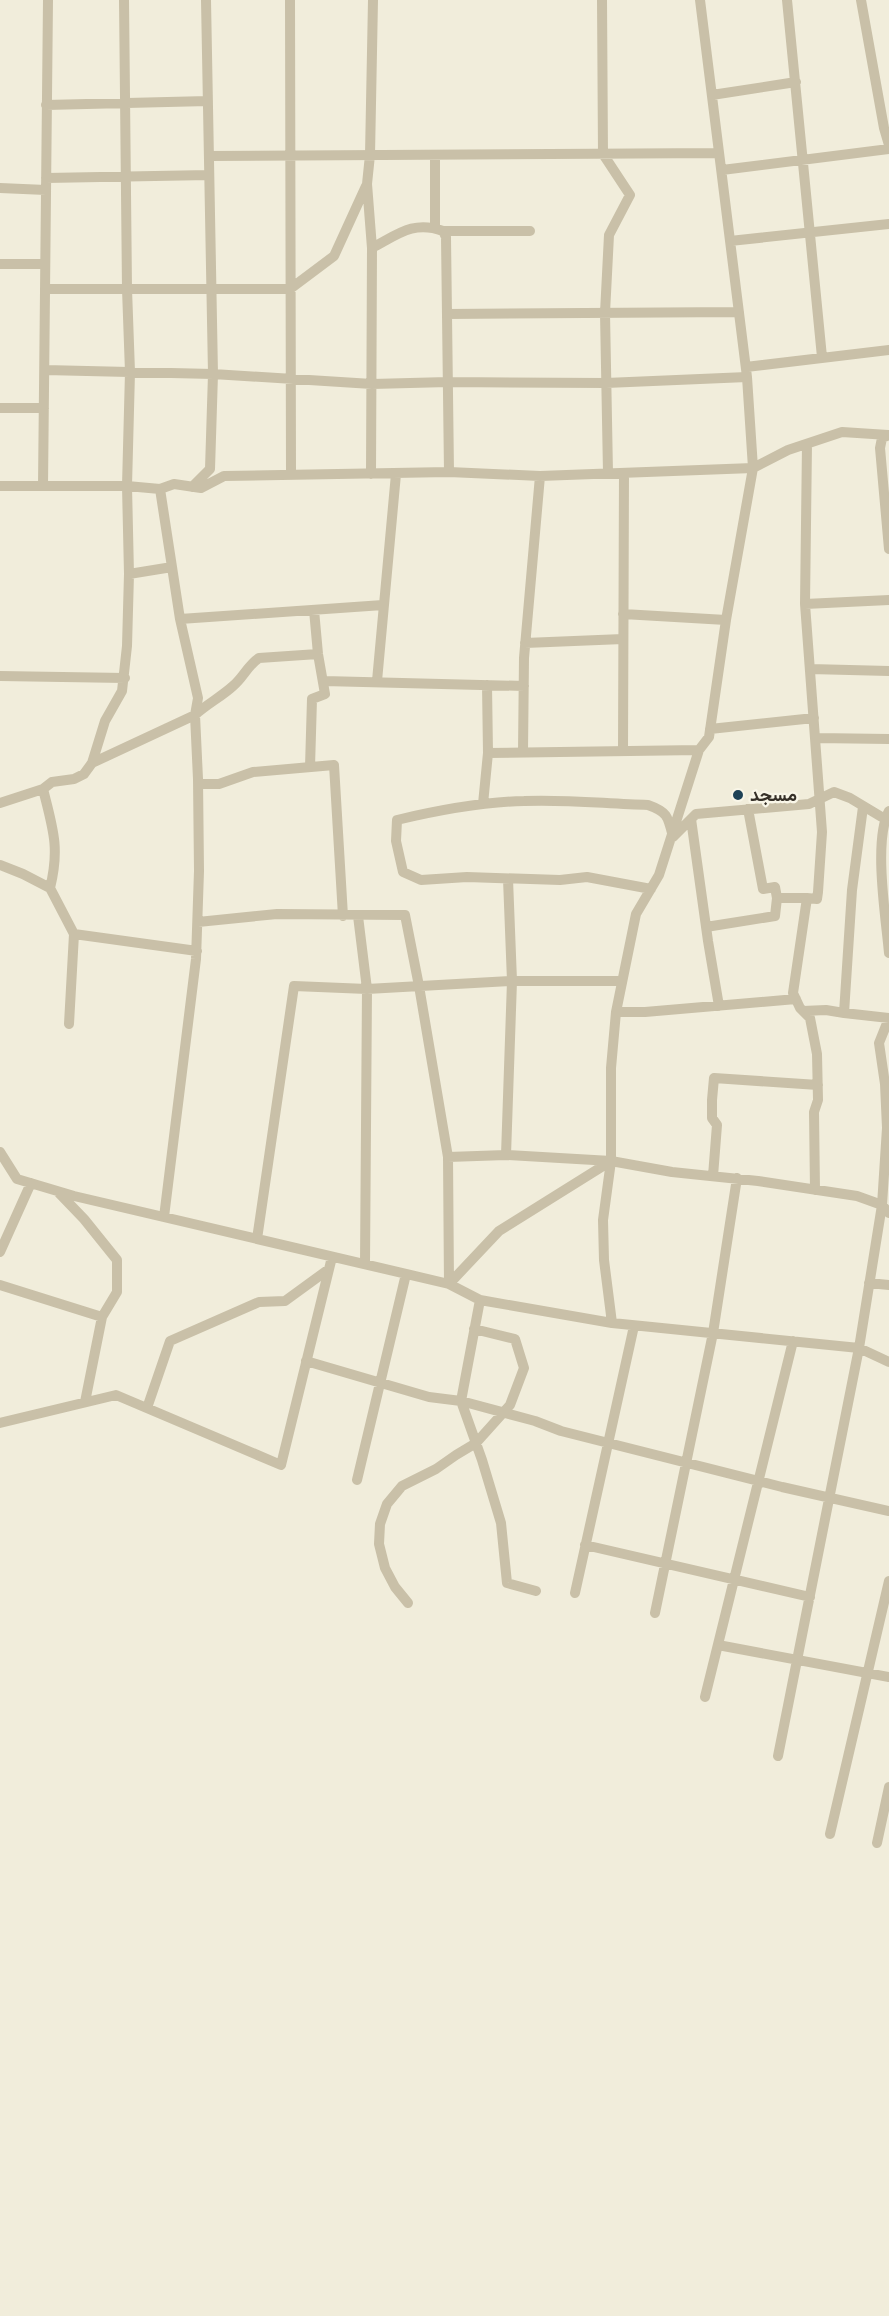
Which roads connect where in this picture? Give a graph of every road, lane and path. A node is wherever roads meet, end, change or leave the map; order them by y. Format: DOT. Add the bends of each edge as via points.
graph roads {
  1 [pos="48,0"];
  2 [pos="124,0"];
  3 [pos="206,0"];
  4 [pos="290,0"];
  5 [pos="373,0"];
  6 [pos="602,0"];
  7 [pos="700,0"];
  8 [pos="787,0"];
  9 [pos="861,0"];
  10 [pos="796,82"];
  11 [pos="712,95"];
  12 [pos="208,101"];
  13 [pos="124,103"];
  14 [pos="46,105"];
  15 [pos="889,147"];
  16 [pos="719,153"];
  17 [pos="603,154"];
  18 [pos="290,155"];
  19 [pos="370,155"];
  20 [pos="435,155"];
  21 [pos="209,156"];
  22 [pos="803,160"];
  23 [pos="722,170"];
  24 [pos="209,175"];
  25 [pos="125,177"];
  26 [pos="46,178"];
  27 [pos="366,184"];
  28 [pos="0,188"];
  29 [pos="46,190"];
  30 [pos="889,224"];
  31 [pos="439,230"];
  32 [pos="530,231"];
  33 [pos="810,232"];
  34 [pos="730,241"];
  35 [pos="372,248"];
  36 [pos="0,264"];
  37 [pos="45,264"];
  38 [pos="212,288"];
  39 [pos="45,289"];
  40 [pos="126,289"];
  41 [pos="290,290"];
  42 [pos="739,312"];
  43 [pos="605,313"];
  44 [pos="447,314"];
  45 [pos="889,350"];
  46 [pos="822,357"];
  47 [pos="45,370"];
  48 [pos="130,372"];
  49 [pos="747,372"];
  50 [pos="213,374"];
  51 [pos="291,379"];
  52 [pos="448,382"];
  53 [pos="606,383"];
  54 [pos="372,384"];
  55 [pos="0,408"];
  56 [pos="44,408"];
  57 [pos="888,435"];
  58 [pos="807,444"];
  59 [pos="753,468"];
  60 [pos="449,472"];
  61 [pos="608,473"];
  62 [pos="624,473"];
  63 [pos="371,474"];
  64 [pos="396,474"];
  65 [pos="291,475"];
  66 [pos="540,476"];
  67 [pos="0,486"];
  68 [pos="43,486"];
  69 [pos="127,486"];
  70 [pos="192,487"];
  71 [pos="160,489"];
  72 [pos="889,549"];
  73 [pos="172,567"];
  74 [pos="129,574"];
  75 [pos="889,600"];
  76 [pos="805,604"];
  77 [pos="382,605"];
  78 [pos="315,610"];
  79 [pos="623,614"];
  80 [pos="180,619"];
  81 [pos="726,621"];
  82 [pos="623,639"];
  83 [pos="525,643"];
  84 [pos="318,654"];
  85 [pos="810,669"];
  86 [pos="889,671"];
  87 [pos="0,676"];
  88 [pos="125,678"];
  89 [pos="324,681"];
  90 [pos="377,681"];
  91 [pos="487,685"];
  92 [pos="524,686"];
  93 [pos="195,715"];
  94 [pos="814,718"];
  95 [pos="710,729"];
  96 [pos="816,738"];
  97 [pos="889,739"];
  98 [pos="623,750"];
  99 [pos="699,750"];
  100 [pos="523,751"];
  101 [pos="488,753"];
  102 [pos="92,763"];
  103 [pos="310,767"];
  104 [pos="199,784"];
  105 [pos="43,789"];
  106 [pos="820,799"];
  107 [pos="0,803"];
  108 [pos="483,804"];
  109 [pos="863,807"];
  110 [pos="748,809"];
  111 [pos="887,815"];
  112 [pos="691,819"];
  113 [pos="673,837"];
  114 [pos="0,866"];
  115 [pos="508,879"];
  116 [pos="50,888"];
  117 [pos="651,889"];
  118 [pos="777,898"];
  119 [pos="807,898"];
  120 [pos="343,916"];
  121 [pos="358,916"];
  122 [pos="198,922"];
  123 [pos="706,927"];
  124 [pos="74,934"];
  125 [pos="197,951"];
  126 [pos="889,953"];
  127 [pos="513,981"];
  128 [pos="622,981"];
  129 [pos="419,986"];
  130 [pos="367,989"];
  131 [pos="796,999"];
  132 [pos="719,1006"];
  133 [pos="803,1011"];
  134 [pos="616,1012"];
  135 [pos="844,1013"];
  136 [pos="889,1018"];
  137 [pos="69,1024"];
  138 [pos="887,1084"];
  139 [pos="818,1085"];
  140 [pos="887,1142"];
  141 [pos="1,1153"];
  142 [pos="506,1155"];
  143 [pos="448,1157"];
  144 [pos="611,1161"];
  145 [pos="713,1176"];
  146 [pos="737,1179"];
  147 [pos="31,1183"];
  148 [pos="815,1190"];
  149 [pos="56,1191"];
  150 [pos="885,1209"];
  151 [pos="164,1217"];
  152 [pos="0,1224"];
  153 [pos="257,1239"];
  154 [pos="0,1252"];
  155 [pos="332,1257"];
  156 [pos="365,1264"];
  157 [pos="329,1269"];
  158 [pos="406,1274"];
  159 [pos="869,1283"];
  160 [pos="449,1284"];
  161 [pos="889,1285"];
  162 [pos="0,1286"];
  163 [pos="480,1300"];
  164 [pos="102,1317"];
  165 [pos="612,1323"];
  166 [pos="634,1326"];
  167 [pos="474,1329"];
  168 [pos="712,1333"];
  169 [pos="793,1341"];
  170 [pos="859,1348"];
  171 [pos="306,1361"];
  172 [pos="889,1362"];
  173 [pos="381,1383"];
  174 [pos="460,1401"];
  175 [pos="85,1402"];
  176 [pos="147,1408"];
  177 [pos="503,1412"];
  178 [pos="0,1423"];
  179 [pos="476,1443"];
  180 [pos="608,1443"];
  181 [pos="686,1463"];
  182 [pos="357,1480"];
  183 [pos="758,1481"];
  184 [pos="829,1498"];
  185 [pos="889,1511"];
  186 [pos="585,1545"];
  187 [pos="665,1564"];
  188 [pos="734,1580"];
  189 [pos="889,1581"];
  190 [pos="536,1592"];
  191 [pos="575,1593"];
  192 [pos="810,1598"];
  193 [pos="408,1603"];
  194 [pos="655,1613"];
  195 [pos="718,1645"];
  196 [pos="797,1660"];
  197 [pos="868,1673"];
  198 [pos="889,1677"];
  199 [pos="705,1697"];
  200 [pos="778,1756"];
  201 [pos="889,1787"];
  202 [pos="830,1834"];
  203 [pos="877,1843"];
  1 -- 14 [label="street"];
  2 -- 13 [label="street"];
  3 -- 12 [label="street"];
  4 -- 18 [label="street"];
  5 -- 19 [label="street"];
  6 -- 17 [label="street"];
  7 -- 11 [label="street"];
  8 -- 10 [label="street"];
  9 -- 15 [label="street"];
  10 -- 11 [label="street"];
  10 -- 22 [label="street"];
  11 -- 16 [label="street"];
  12 -- 13 [label="street"];
  12 -- 21 [label="street"];
  13 -- 14 [label="street"];
  13 -- 25 [label="street"];
  14 -- 26 [label="street"];
  15 -- 22 [label="street"];
  16 -- 17 [label="street"];
  16 -- 23 [label="street"];
  17 -- 20 [label="street"];
  17 -- 43 [label="street" via="630,195 609,235"];
  18 -- 19 [label="street"];
  18 -- 21 [label="street"];
  18 -- 41 [label="street"];
  19 -- 20 [label="street"];
  19 -- 27 [label="street"];
  20 -- 31 [label="street"];
  21 -- 24 [label="street"];
  22 -- 23 [label="street"];
  22 -- 33 [label="street"];
  23 -- 34 [label="street"];
  24 -- 25 [label="street"];
  24 -- 38 [label="street"];
  25 -- 26 [label="street"];
  25 -- 40 [label="street"];
  26 -- 29 [label="street"];
  27 -- 35 [label="street"];
  27 -- 41 [label="street" via="334,256"];
  28 -- 29 [label="street"];
  29 -- 37 [label="street"];
  30 -- 33 [label="street"];
  31 -- 32 [label="street"];
  31 -- 35 [label="street" via="413,226"];
  31 -- 44 [label="street" via="446,237"];
  33 -- 34 [label="street"];
  33 -- 46 [label="street"];
  34 -- 42 [label="street"];
  35 -- 54 [label="street"];
  36 -- 37 [label="street"];
  37 -- 39 [label="street"];
  38 -- 40 [label="street"];
  38 -- 41 [label="street"];
  38 -- 50 [label="street"];
  39 -- 40 [label="street"];
  39 -- 47 [label="street"];
  40 -- 48 [label="street"];
  41 -- 51 [label="street"];
  42 -- 43 [label="street"];
  42 -- 49 [label="street"];
  43 -- 44 [label="street"];
  43 -- 53 [label="street"];
  44 -- 52 [label="street"];
  45 -- 46 [label="street"];
  46 -- 49 [label="street"];
  47 -- 48 [label="street"];
  47 -- 56 [label="street"];
  48 -- 50 [label="street"];
  48 -- 69 [label="street"];
  49 -- 53 [label="street"];
  49 -- 59 [label="street"];
  50 -- 51 [label="street"];
  50 -- 70 [label="street" via="210,469"];
  51 -- 54 [label="street"];
  51 -- 65 [label="street"];
  52 -- 53 [label="street"];
  52 -- 54 [label="street"];
  52 -- 60 [label="street"];
  53 -- 61 [label="street"];
  54 -- 63 [label="street"];
  55 -- 56 [label="street"];
  56 -- 68 [label="street"];
  57 -- 58 [label="street" via="842,432"];
  57 -- 72 [label="street" via="882,438 880,448"];
  58 -- 59 [label="street"];
  58 -- 76 [label="street"];
  59 -- 62 [label="street"];
  59 -- 81 [label="street"];
  60 -- 64 [label="street"];
  60 -- 66 [label="street"];
  61 -- 62 [label="street"];
  61 -- 66 [label="street"];
  62 -- 79 [label="street"];
  63 -- 64 [label="street"];
  63 -- 65 [label="street"];
  64 -- 77 [label="street"];
  65 -- 70 [label="street" via="224,476 201,488"];
  66 -- 83 [label="street"];
  67 -- 68 [label="street"];
  68 -- 69 [label="street"];
  69 -- 71 [label="street"];
  69 -- 74 [label="street"];
  70 -- 71 [label="street" via="174,484"];
  71 -- 73 [label="street"];
  73 -- 74 [label="street"];
  73 -- 80 [label="street"];
  74 -- 88 [label="street"];
  75 -- 76 [label="street"];
  76 -- 85 [label="street"];
  77 -- 78 [label="street"];
  77 -- 90 [label="street"];
  78 -- 80 [label="street"];
  78 -- 84 [label="street"];
  79 -- 81 [label="street"];
  79 -- 82 [label="street"];
  80 -- 93 [label="street" via="198,698"];
  81 -- 95 [label="street"];
  82 -- 83 [label="street"];
  82 -- 98 [label="street"];
  83 -- 92 [label="street"];
  84 -- 89 [label="street"];
  84 -- 93 [label="street" via="259,658 235,684"];
  85 -- 86 [label="street"];
  85 -- 94 [label="street"];
  87 -- 88 [label="street"];
  88 -- 102 [label="street" via="105,721"];
  89 -- 90 [label="street"];
  89 -- 103 [label="street" via="325,694 312,699"];
  90 -- 91 [label="street"];
  91 -- 92 [label="street"];
  91 -- 101 [label="street"];
  92 -- 100 [label="street"];
  93 -- 102 [label="street"];
  93 -- 104 [label="street"];
  94 -- 95 [label="street"];
  94 -- 96 [label="street"];
  95 -- 99 [label="street"];
  96 -- 97 [label="street"];
  96 -- 106 [label="street"];
  98 -- 99 [label="street"];
  98 -- 100 [label="street"];
  99 -- 113 [label="street"];
  100 -- 101 [label="street"];
  101 -- 108 [label="street"];
  102 -- 105 [label="street" via="84,774 52,782"];
  103 -- 104 [label="street" via="253,772 219,784"];
  103 -- 120 [label="street" via="334,765"];
  104 -- 122 [label="street"];
  105 -- 107 [label="street"];
  105 -- 116 [label="street" via="54,832 56,863"];
  106 -- 109 [label="street" via="834,792"];
  106 -- 110 [label="street" via="809,804"];
  106 -- 119 [label="street" via="818,892 817,899"];
  108 -- 113 [label="street" via="526,800 648,805 662,810"];
  108 -- 115 [label="street" via="397,820 396,841 403,872 421,880"];
  109 -- 111 [label="street"];
  109 -- 135 [label="street" via="852,891"];
  110 -- 112 [label="street" via="696,814"];
  110 -- 118 [label="street" via="763,889 775,887"];
  111 -- 126 [label="street" via="882,871"];
  112 -- 113 [label="street"];
  112 -- 123 [label="street"];
  113 -- 117 [label="street"];
  114 -- 116 [label="street"];
  115 -- 117 [label="street" via="587,878"];
  115 -- 127 [label="street"];
  116 -- 124 [label="street"];
  117 -- 128 [label="street" via="636,914"];
  118 -- 119 [label="street"];
  118 -- 123 [label="street" via="775,916"];
  119 -- 131 [label="street" via="793,993"];
  120 -- 121 [label="street"];
  120 -- 122 [label="street" via="277,914"];
  121 -- 129 [label="street" via="405,915"];
  121 -- 130 [label="street"];
  122 -- 125 [label="street"];
  123 -- 132 [label="street"];
  124 -- 125 [label="street"];
  124 -- 137 [label="street"];
  125 -- 151 [label="street"];
  127 -- 128 [label="street"];
  127 -- 129 [label="street"];
  127 -- 142 [label="street"];
  128 -- 134 [label="street"];
  129 -- 130 [label="street"];
  129 -- 143 [label="street"];
  130 -- 153 [label="street" via="294,986"];
  130 -- 156 [label="street"];
  131 -- 132 [label="street"];
  131 -- 133 [label="street"];
  132 -- 134 [label="street"];
  133 -- 135 [label="street"];
  133 -- 139 [label="street" via="810,1018"];
  134 -- 144 [label="street" via="611,1068"];
  135 -- 136 [label="street"];
  136 -- 138 [label="street" via="879,1043"];
  138 -- 140 [label="street"];
  139 -- 145 [label="street" via="714,1078 712,1118 717,1125"];
  139 -- 148 [label="street" via="814,1112"];
  140 -- 150 [label="street"];
  141 -- 147 [label="street" via="17,1179"];
  142 -- 143 [label="street"];
  142 -- 144 [label="street"];
  143 -- 160 [label="street"];
  144 -- 145 [label="street"];
  144 -- 160 [label="street" via="499,1230"];
  144 -- 165 [label="street" via="603,1220"];
  145 -- 146 [label="street"];
  146 -- 148 [label="street"];
  146 -- 168 [label="street"];
  147 -- 149 [label="street"];
  147 -- 154 [label="street"];
  148 -- 150 [label="street" via="857,1196"];
  149 -- 151 [label="street"];
  149 -- 164 [label="street" via="117,1260 117,1292"];
  150 -- 159 [label="street"];
  151 -- 153 [label="street"];
  152 -- 154 [label="street" via="13,1224"];
  153 -- 155 [label="street"];
  155 -- 156 [label="street"];
  155 -- 157 [label="street"];
  156 -- 158 [label="street"];
  157 -- 171 [label="street"];
  157 -- 176 [label="street" via="285,1301 259,1302 170,1341"];
  158 -- 160 [label="street"];
  158 -- 173 [label="street"];
  159 -- 161 [label="street"];
  159 -- 170 [label="street"];
  160 -- 163 [label="street"];
  162 -- 164 [label="street"];
  163 -- 165 [label="street"];
  163 -- 167 [label="street"];
  164 -- 175 [label="street"];
  165 -- 166 [label="street"];
  166 -- 168 [label="street"];
  166 -- 180 [label="street"];
  167 -- 174 [label="street"];
  167 -- 177 [label="street" via="514,1339 524,1368 510,1405"];
  168 -- 169 [label="street"];
  168 -- 181 [label="street"];
  169 -- 170 [label="street"];
  169 -- 183 [label="street"];
  170 -- 172 [label="street"];
  170 -- 184 [label="street"];
  171 -- 173 [label="street"];
  171 -- 176 [label="street" via="281,1465"];
  173 -- 174 [label="street"];
  173 -- 182 [label="street"];
  174 -- 177 [label="street"];
  174 -- 179 [label="street"];
  175 -- 176 [label="street" via="116,1395"];
  175 -- 178 [label="street"];
  177 -- 179 [label="street"];
  177 -- 180 [label="street"];
  179 -- 190 [label="street" via="501,1523 507,1583"];
  179 -- 193 [label="street" via="402,1486 387,1504 379,1544 385,1568"];
  180 -- 181 [label="street"];
  180 -- 186 [label="street"];
  181 -- 183 [label="street"];
  181 -- 187 [label="street"];
  183 -- 184 [label="street"];
  183 -- 188 [label="street"];
  184 -- 185 [label="street"];
  184 -- 192 [label="street"];
  186 -- 187 [label="street"];
  186 -- 191 [label="street"];
  187 -- 188 [label="street"];
  187 -- 194 [label="street"];
  188 -- 192 [label="street"];
  188 -- 195 [label="street"];
  189 -- 197 [label="street"];
  192 -- 196 [label="street"];
  195 -- 196 [label="street"];
  195 -- 199 [label="street"];
  196 -- 197 [label="street"];
  196 -- 200 [label="street"];
  197 -- 198 [label="street"];
  197 -- 202 [label="street"];
  201 -- 203 [label="street"];
}
